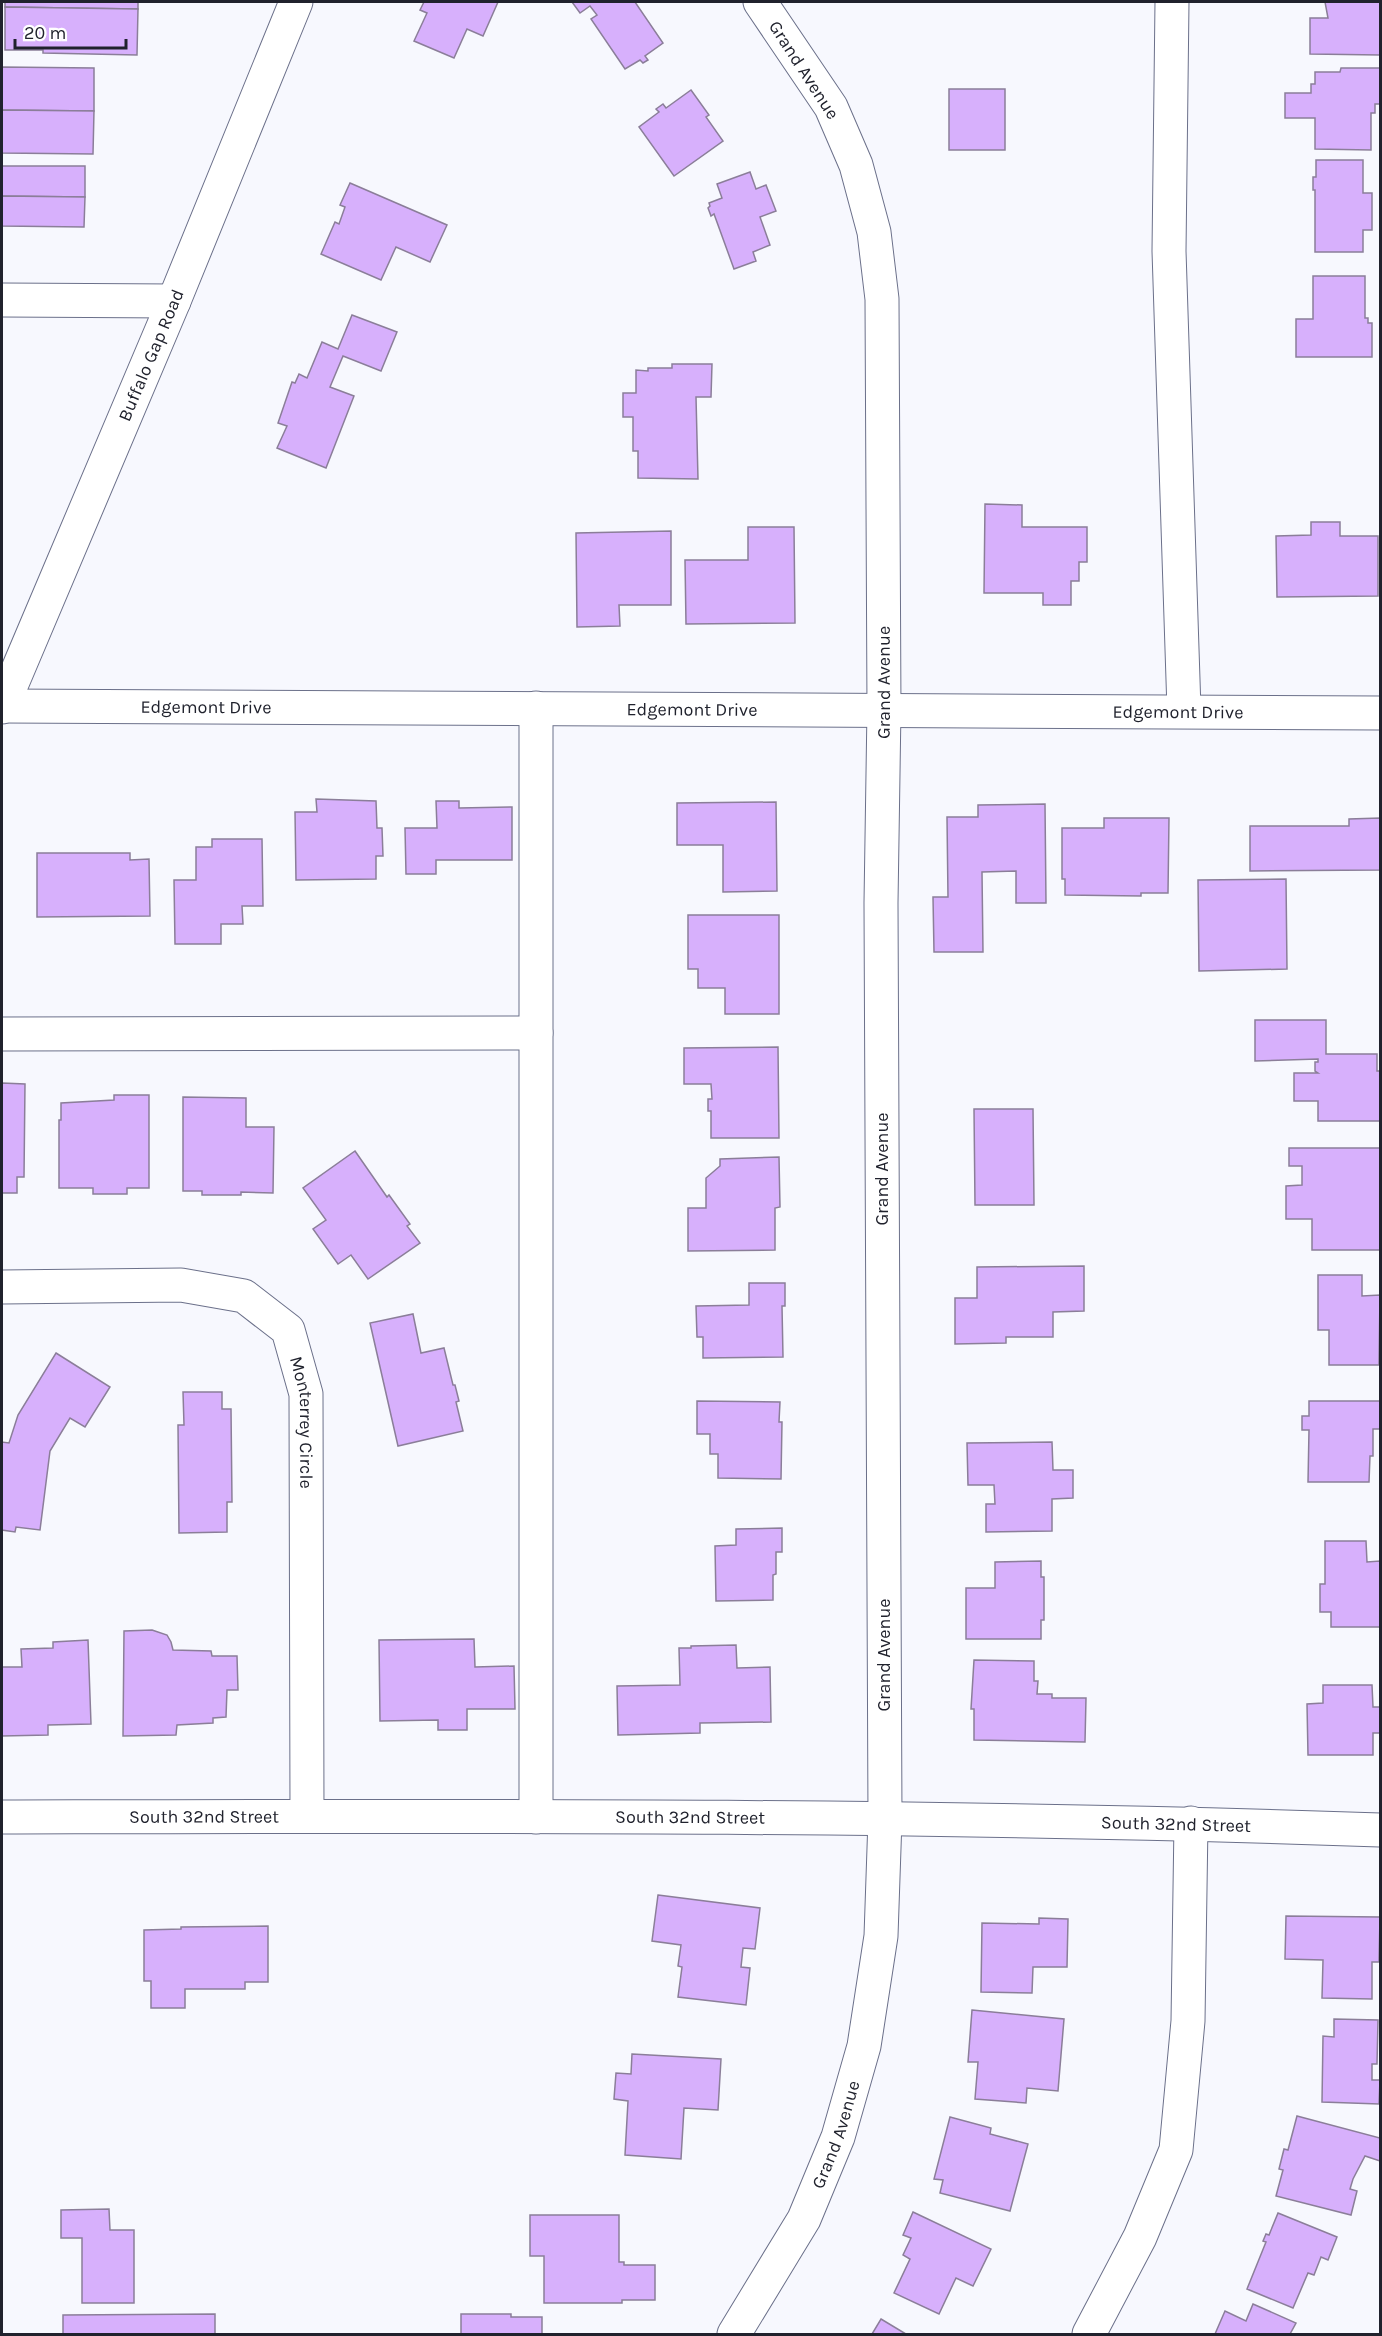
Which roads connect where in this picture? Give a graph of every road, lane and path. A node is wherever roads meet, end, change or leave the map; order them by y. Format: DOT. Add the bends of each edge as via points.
graph roads {
  1 [pos="296,2"];
  2 [pos="760,2"];
  3 [pos="1172,2"];
  4 [pos="2,300"];
  5 [pos="174,301"];
  6 [pos="2,706"];
  7 [pos="536,708"];
  8 [pos="884,709"];
  9 [pos="1184,710"];
  10 [pos="1380,713"];
  11 [pos="536,1033"];
  12 [pos="2,1034"];
  13 [pos="2,1287"];
  14 [pos="2,1816"];
  15 [pos="307,1816"];
  16 [pos="536,1817"];
  17 [pos="885,1819"];
  18 [pos="1191,1823"];
  19 [pos="1380,1830"];
  20 [pos="734,2334"];
  21 [pos="1089,2334"];
  1 -- 5 [label="street, Buffalo Gap Road"];
  2 -- 8 [label="street, Grand Avenue" via="831,107 856,165 874,232 882,299"];
  3 -- 9 [label="street" via="1169,251"];
  4 -- 5 [label="street"];
  5 -- 6 [label="street, Buffalo Gap Road"];
  6 -- 7 [label="street, Edgemont Drive"];
  7 -- 8 [label="street, Edgemont Drive"];
  7 -- 11 [label="street"];
  8 -- 9 [label="street, Edgemont Drive"];
  8 -- 17 [label="street, Grand Avenue" via="881,926"];
  9 -- 10 [label="street, Edgemont Drive"];
  11 -- 12 [label="street"];
  11 -- 16 [label="street"];
  13 -- 15 [label="street, Monterrey Circle" via="181,1285 244,1296 288,1329 306,1394"];
  14 -- 15 [label="street, South 32nd Street"];
  15 -- 16 [label="street, South 32nd Street"];
  16 -- 17 [label="street, South 32nd Street"];
  17 -- 18 [label="street, South 32nd Street"];
  17 -- 20 [label="street, Grand Avenue" via="881,1936 864,2046 838,2137 804,2219"];
  18 -- 19 [label="street, South 32nd Street"];
  18 -- 21 [label="street" via="1188,2021 1176,2150 1140,2237"];
}
